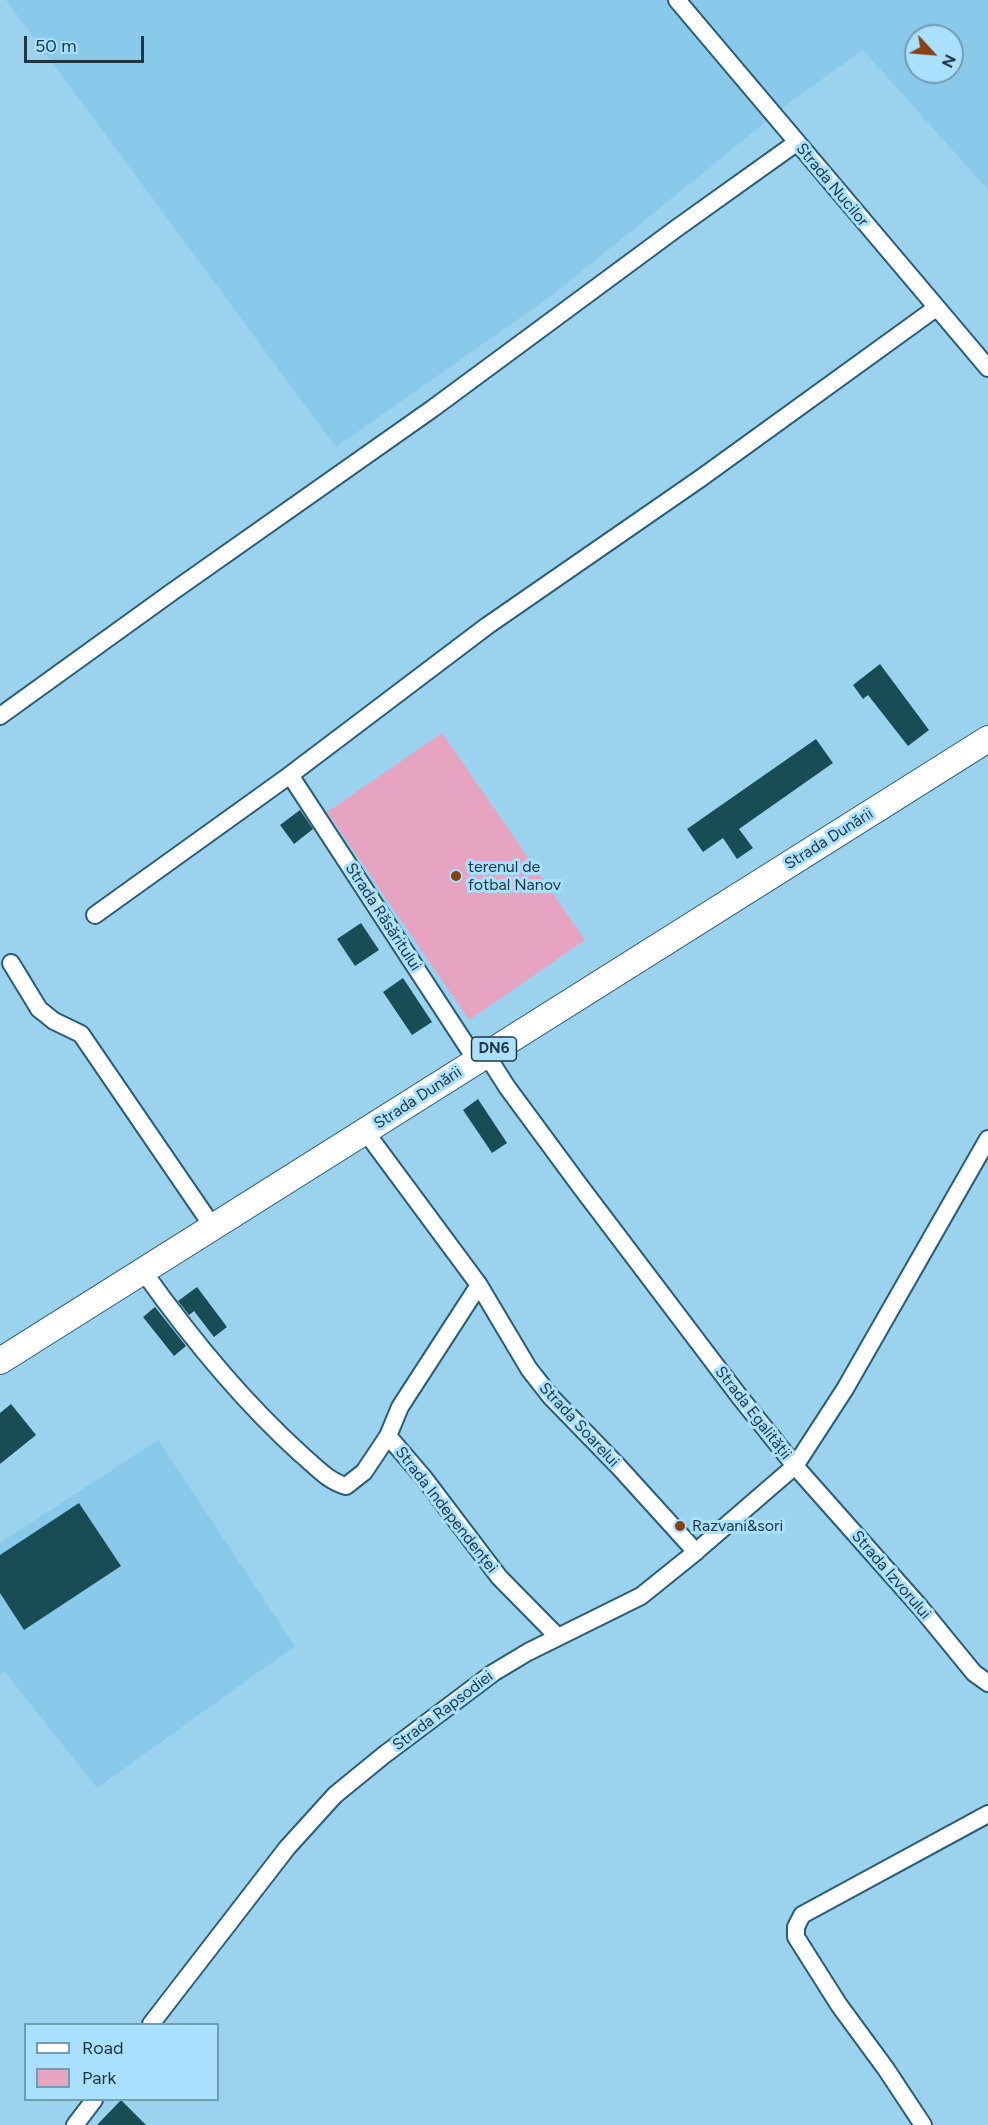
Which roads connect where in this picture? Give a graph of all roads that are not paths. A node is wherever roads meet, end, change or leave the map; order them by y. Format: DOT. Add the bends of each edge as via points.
graph roads {
  1 [pos="677,0"];
  2 [pos="796,143"];
  3 [pos="936,308"];
  4 [pos="988,368"];
  5 [pos="0,716"];
  6 [pos="988,739"];
  7 [pos="290,775"];
  8 [pos="95,915"];
  9 [pos="11,963"];
  10 [pos="481,1057"];
  11 [pos="365,1131"];
  12 [pos="988,1139"];
  13 [pos="213,1227"];
  14 [pos="143,1271"];
  15 [pos="479,1285"];
  16 [pos="0,1361"];
  17 [pos="388,1436"];
  18 [pos="795,1466"];
  19 [pos="696,1552"];
  20 [pos="558,1637"];
  21 [pos="988,1683"];
  22 [pos="988,1814"];
  23 [pos="153,2023"];
  24 [pos="93,2101"];
  25 [pos="75,2125"];
  26 [pos="922,2125"];
  1 -- 2 [label="street, Strada Nucilor"];
  2 -- 3 [label="street, Strada Nucilor"];
  2 -- 5 [label="street" via="432,409"];
  3 -- 4 [label="street, Strada Nucilor"];
  3 -- 7 [label="street" via="487,626"];
  6 -- 10 [label="main road, Strada Dunării / DN6"];
  7 -- 8 [label="street"];
  7 -- 10 [label="street, Strada Răsăritului"];
  9 -- 13 [label="street" via="39,1009 81,1034"];
  10 -- 11 [label="main road, Strada Dunării / DN6"];
  10 -- 18 [label="street, Strada Egalității"];
  11 -- 13 [label="main road, Strada Dunării / DN6"];
  11 -- 15 [label="street, Strada Soarelui"];
  12 -- 18 [label="street, Strada Egalității" via="845,1389"];
  13 -- 14 [label="main road, Strada Dunării / DN6"];
  14 -- 16 [label="main road, Strada Dunării / DN6"];
  14 -- 17 [label="street, Strada Independenței" via="212,1360 277,1432 337,1484 346,1486 364,1472"];
  15 -- 17 [label="street" via="400,1407"];
  15 -- 19 [label="street, Strada Soarelui" via="551,1398"];
  17 -- 20 [label="street, Strada Independenței" via="499,1577"];
  18 -- 19 [label="street, Strada Rapsodiei"];
  18 -- 21 [label="street, Strada Izvorului" via="974,1673"];
  19 -- 20 [label="street, Strada Rapsodiei" via="640,1596"];
  20 -- 23 [label="street, Strada Rapsodiei" via="493,1674 335,1795 287,1848"];
  22 -- 26 [label="street" via="802,1915 796,1927 796,1937 839,2005"];
  24 -- 25 [label="street"];
}
